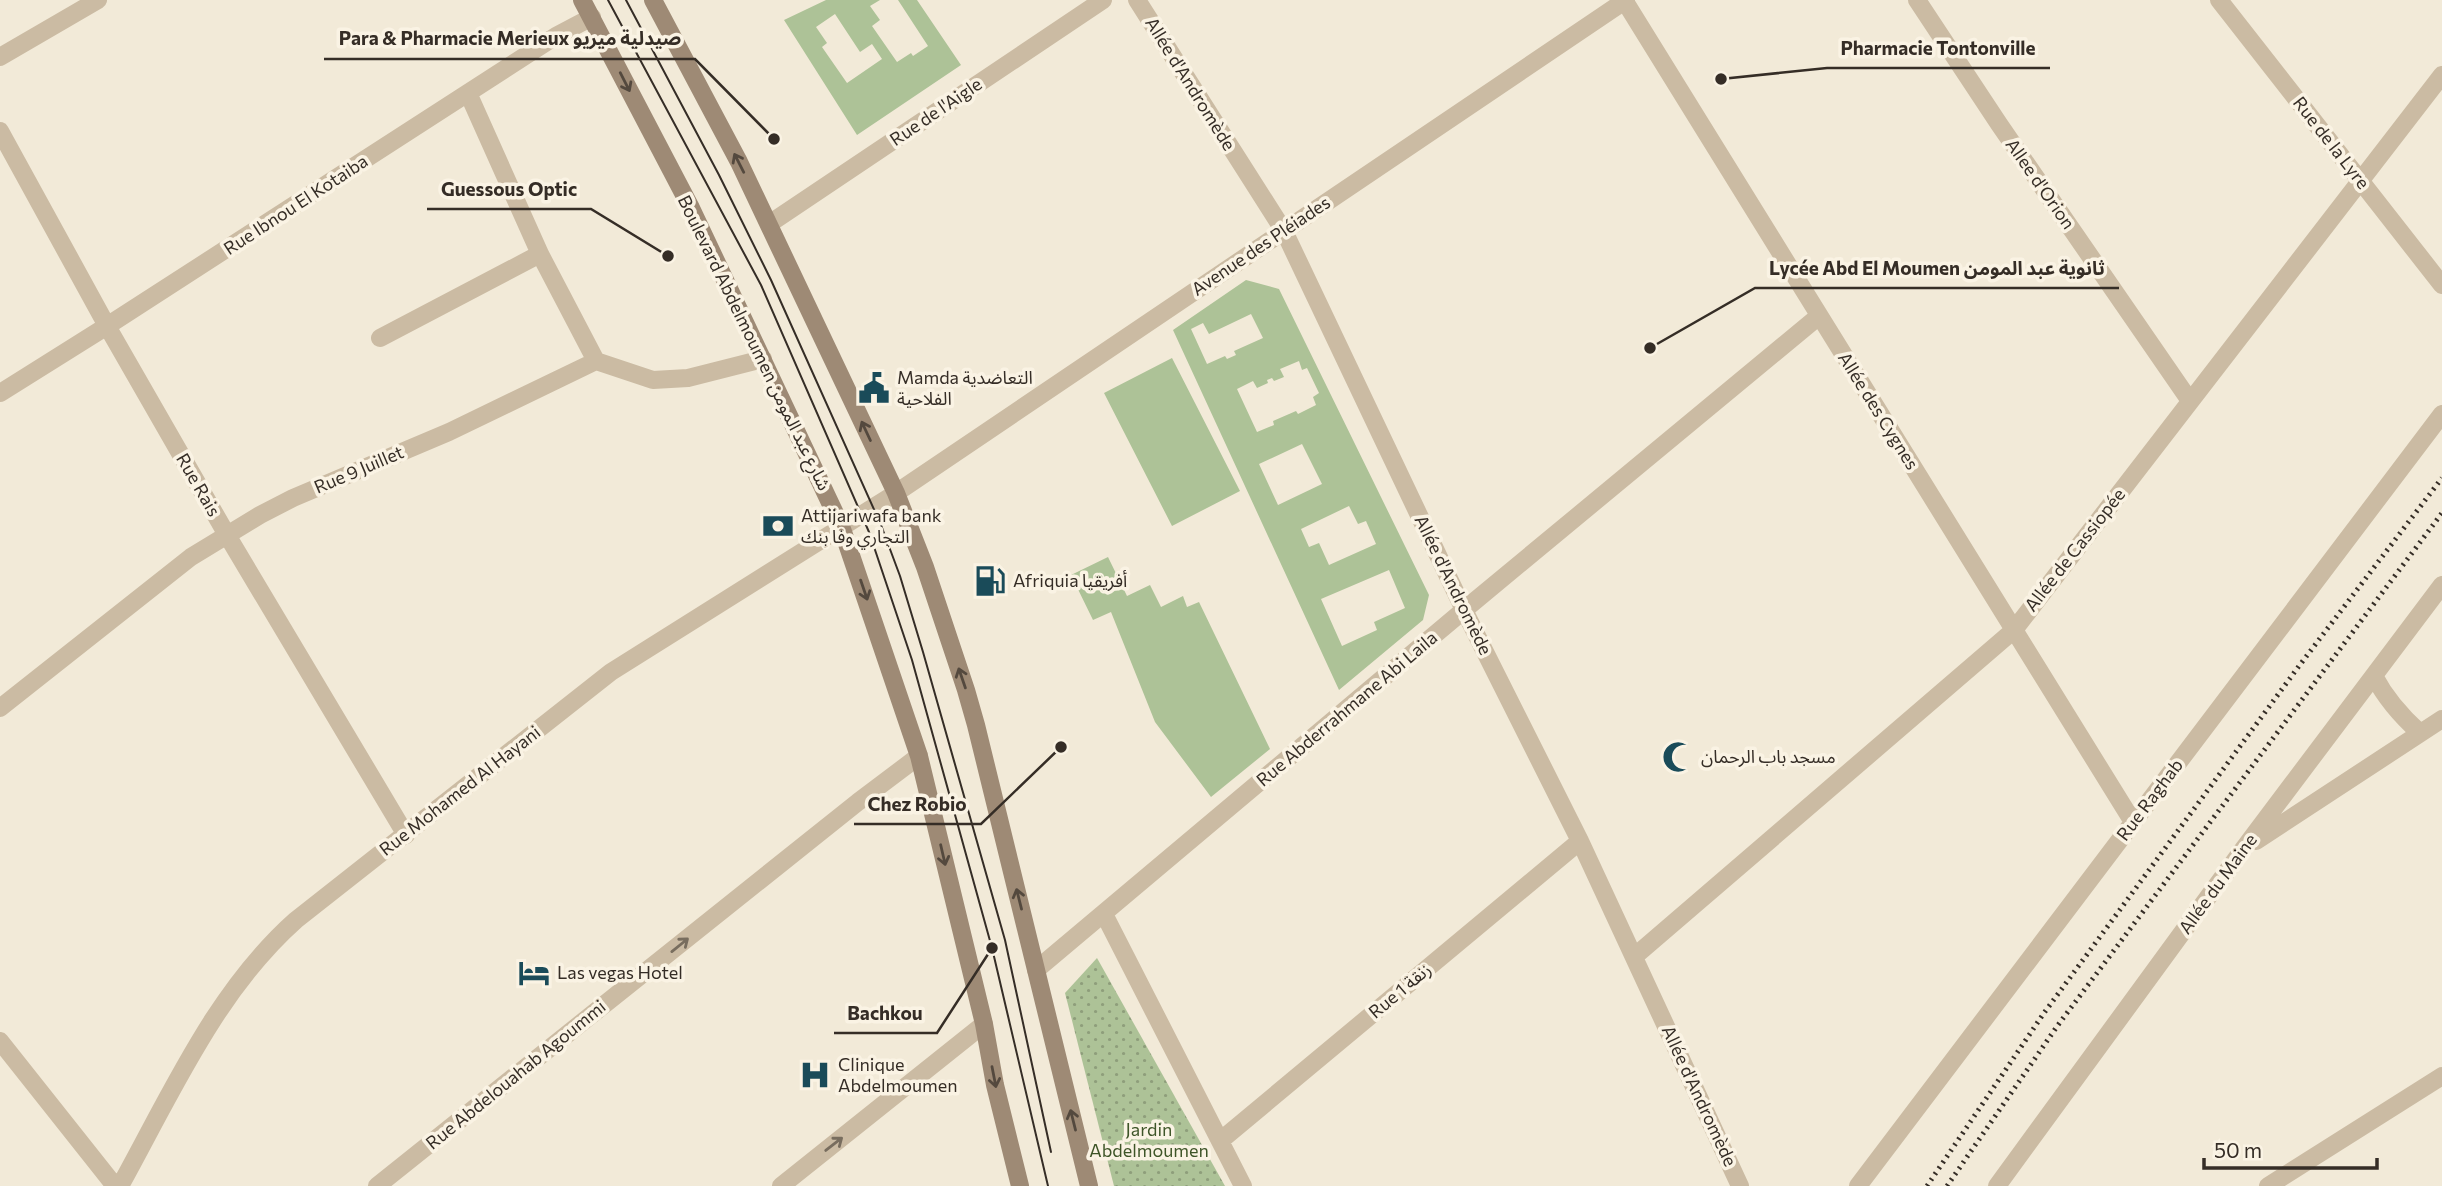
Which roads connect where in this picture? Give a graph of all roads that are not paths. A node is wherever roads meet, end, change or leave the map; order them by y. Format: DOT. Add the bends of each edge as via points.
graph roads {
  1 [pos="98,0"];
  2 [pos="582,0"];
  3 [pos="653,0"];
  4 [pos="1103,0"];
  5 [pos="1137,0"];
  6 [pos="1625,0"];
  7 [pos="1917,0"];
  8 [pos="2219,0"];
  9 [pos="592,17"];
  10 [pos="0,57"];
  11 [pos="2442,75"];
  12 [pos="468,93"];
  13 [pos="0,131"];
  14 [pos="2360,181"];
  15 [pos="769,224"];
  16 [pos="1284,231"];
  17 [pos="540,254"];
  18 [pos="2442,285"];
  19 [pos="1819,316"];
  20 [pos="107,326"];
  21 [pos="380,338"];
  22 [pos="763,359"];
  23 [pos="596,361"];
  24 [pos="0,393"];
  25 [pos="2190,401"];
  26 [pos="2442,414"];
  27 [pos="896,493"];
  28 [pos="841,526"];
  29 [pos="227,535"];
  30 [pos="2442,585"];
  31 [pos="1464,610"];
  32 [pos="2014,630"];
  33 [pos="2374,676"];
  34 [pos="0,708"];
  35 [pos="2442,719"];
  36 [pos="2420,733"];
  37 [pos="919,756"];
  38 [pos="2133,822"];
  39 [pos="406,835"];
  40 [pos="1580,841"];
  41 [pos="2244,848"];
  42 [pos="1104,914"];
  43 [pos="1635,957"];
  44 [pos="1036,970"];
  45 [pos="985,1024"];
  46 [pos="2,1051"];
  47 [pos="2442,1076"];
  48 [pos="1220,1141"];
  49 [pos="117,1186"];
  50 [pos="377,1186"];
  51 [pos="780,1186"];
  52 [pos="1020,1186"];
  53 [pos="1089,1186"];
  54 [pos="1243,1186"];
  55 [pos="1740,1186"];
  56 [pos="1858,1186"];
  57 [pos="1997,1186"];
  58 [pos="2268,1186"];
  1 -- 10 [label="street"];
  2 -- 9 [label="main road, Boulevard Abdelmoumen شارع عبد المومن"];
  15 -- 3 [label="main road, one-way"];
  4 -- 15 [label="street, Rue de l'Aigle"];
  5 -- 16 [label="street, Allée d'Andromède"];
  6 -- 16 [label="street, Avenue des Pléiades"];
  6 -- 19 [label="street, Allée des Cygnes"];
  7 -- 25 [label="street, Allee d'Orion"];
  8 -- 14 [label="street, Rue de la Lyre"];
  9 -- 12 [label="street, Rue Ibnou El Kotaiba"];
  9 -- 22 [label="main road, Boulevard Abdelmoumen شارع عبد المومن, one-way"];
  11 -- 14 [label="street, Allée de Cassiopée"];
  12 -- 17 [label="street"];
  12 -- 20 [label="street, Rue Ibnou El Kotaiba"];
  13 -- 20 [label="street, Rue Rais"];
  14 -- 18 [label="street, Rue de la Lyre"];
  14 -- 25 [label="street, Allée de Cassiopée"];
  27 -- 15 [label="main road, one-way"];
  16 -- 27 [label="street, Avenue des Pléiades"];
  16 -- 31 [label="street, Allée d'Andromède"];
  17 -- 21 [label="street"];
  17 -- 23 [label="street"];
  19 -- 31 [label="street, Rue Abderrahmane Abi Laila"];
  19 -- 32 [label="street, Allée des Cygnes"];
  20 -- 24 [label="street, Rue Ibnou El Kotaiba"];
  20 -- 29 [label="street, Rue Rais"];
  22 -- 23 [label="street" via="688,378 653,380"];
  22 -- 28 [label="main road, Boulevard Abdelmoumen شارع عبد المومن"];
  23 -- 29 [label="street, Rue 9 Juillet" via="449,432 293,498"];
  25 -- 32 [label="street, Allée de Cassiopée"];
  26 -- 38 [label="street, Rue Raghab"];
  27 -- 28 [label="street, Rue Mohamed Al Hayani"];
  44 -- 27 [label="main road, one-way" via="966,690"];
  28 -- 37 [label="main road, Boulevard Abdelmoumen شارع عبد المومن, one-way"];
  28 -- 39 [label="street, Rue Mohamed Al Hayani" via="611,672"];
  29 -- 34 [label="street, Rue 9 Juillet" via="191,557"];
  29 -- 39 [label="street, Rue Rais"];
  30 -- 33 [label="street, Allée du Maine"];
  31 -- 40 [label="street, Allée d'Andromède"];
  31 -- 42 [label="street, Rue Abderrahmane Abi Laila"];
  32 -- 38 [label="street, Allée des Cygnes"];
  32 -- 43 [label="street, Allée de Cassiopée"];
  33 -- 36 [label="street" via="2384,696"];
  33 -- 41 [label="street, Allée du Maine"];
  35 -- 36 [label="street"];
  36 -- 41 [label="street"];
  37 -- 45 [label="main road, Boulevard Abdelmoumen شارع عبد المومن, one-way"];
  50 -- 37 [label="street, Rue Abdelouahab Agoummi, one-way"];
  38 -- 56 [label="street, Rue Raghab"];
  39 -- 49 [label="street, Rue Mohamed Al Hayani" via="271,942 204,1033"];
  40 -- 43 [label="street, Allée d'Andromède"];
  40 -- 48 [label="street, Rue 1 زنقة"];
  41 -- 57 [label="street, Allée du Maine"];
  42 -- 44 [label="street, Rue Abderrahmane Abi Laila"];
  42 -- 48 [label="street"];
  43 -- 55 [label="street, Allée d'Andromède"];
  53 -- 44 [label="main road, one-way"];
  51 -- 45 [label="street, one-way"];
  45 -- 52 [label="main road, Boulevard Abdelmoumen شارع عبد المومن, one-way"];
  46 -- 49 [label="street"];
  47 -- 58 [label="street"];
  48 -- 54 [label="street"];
}
